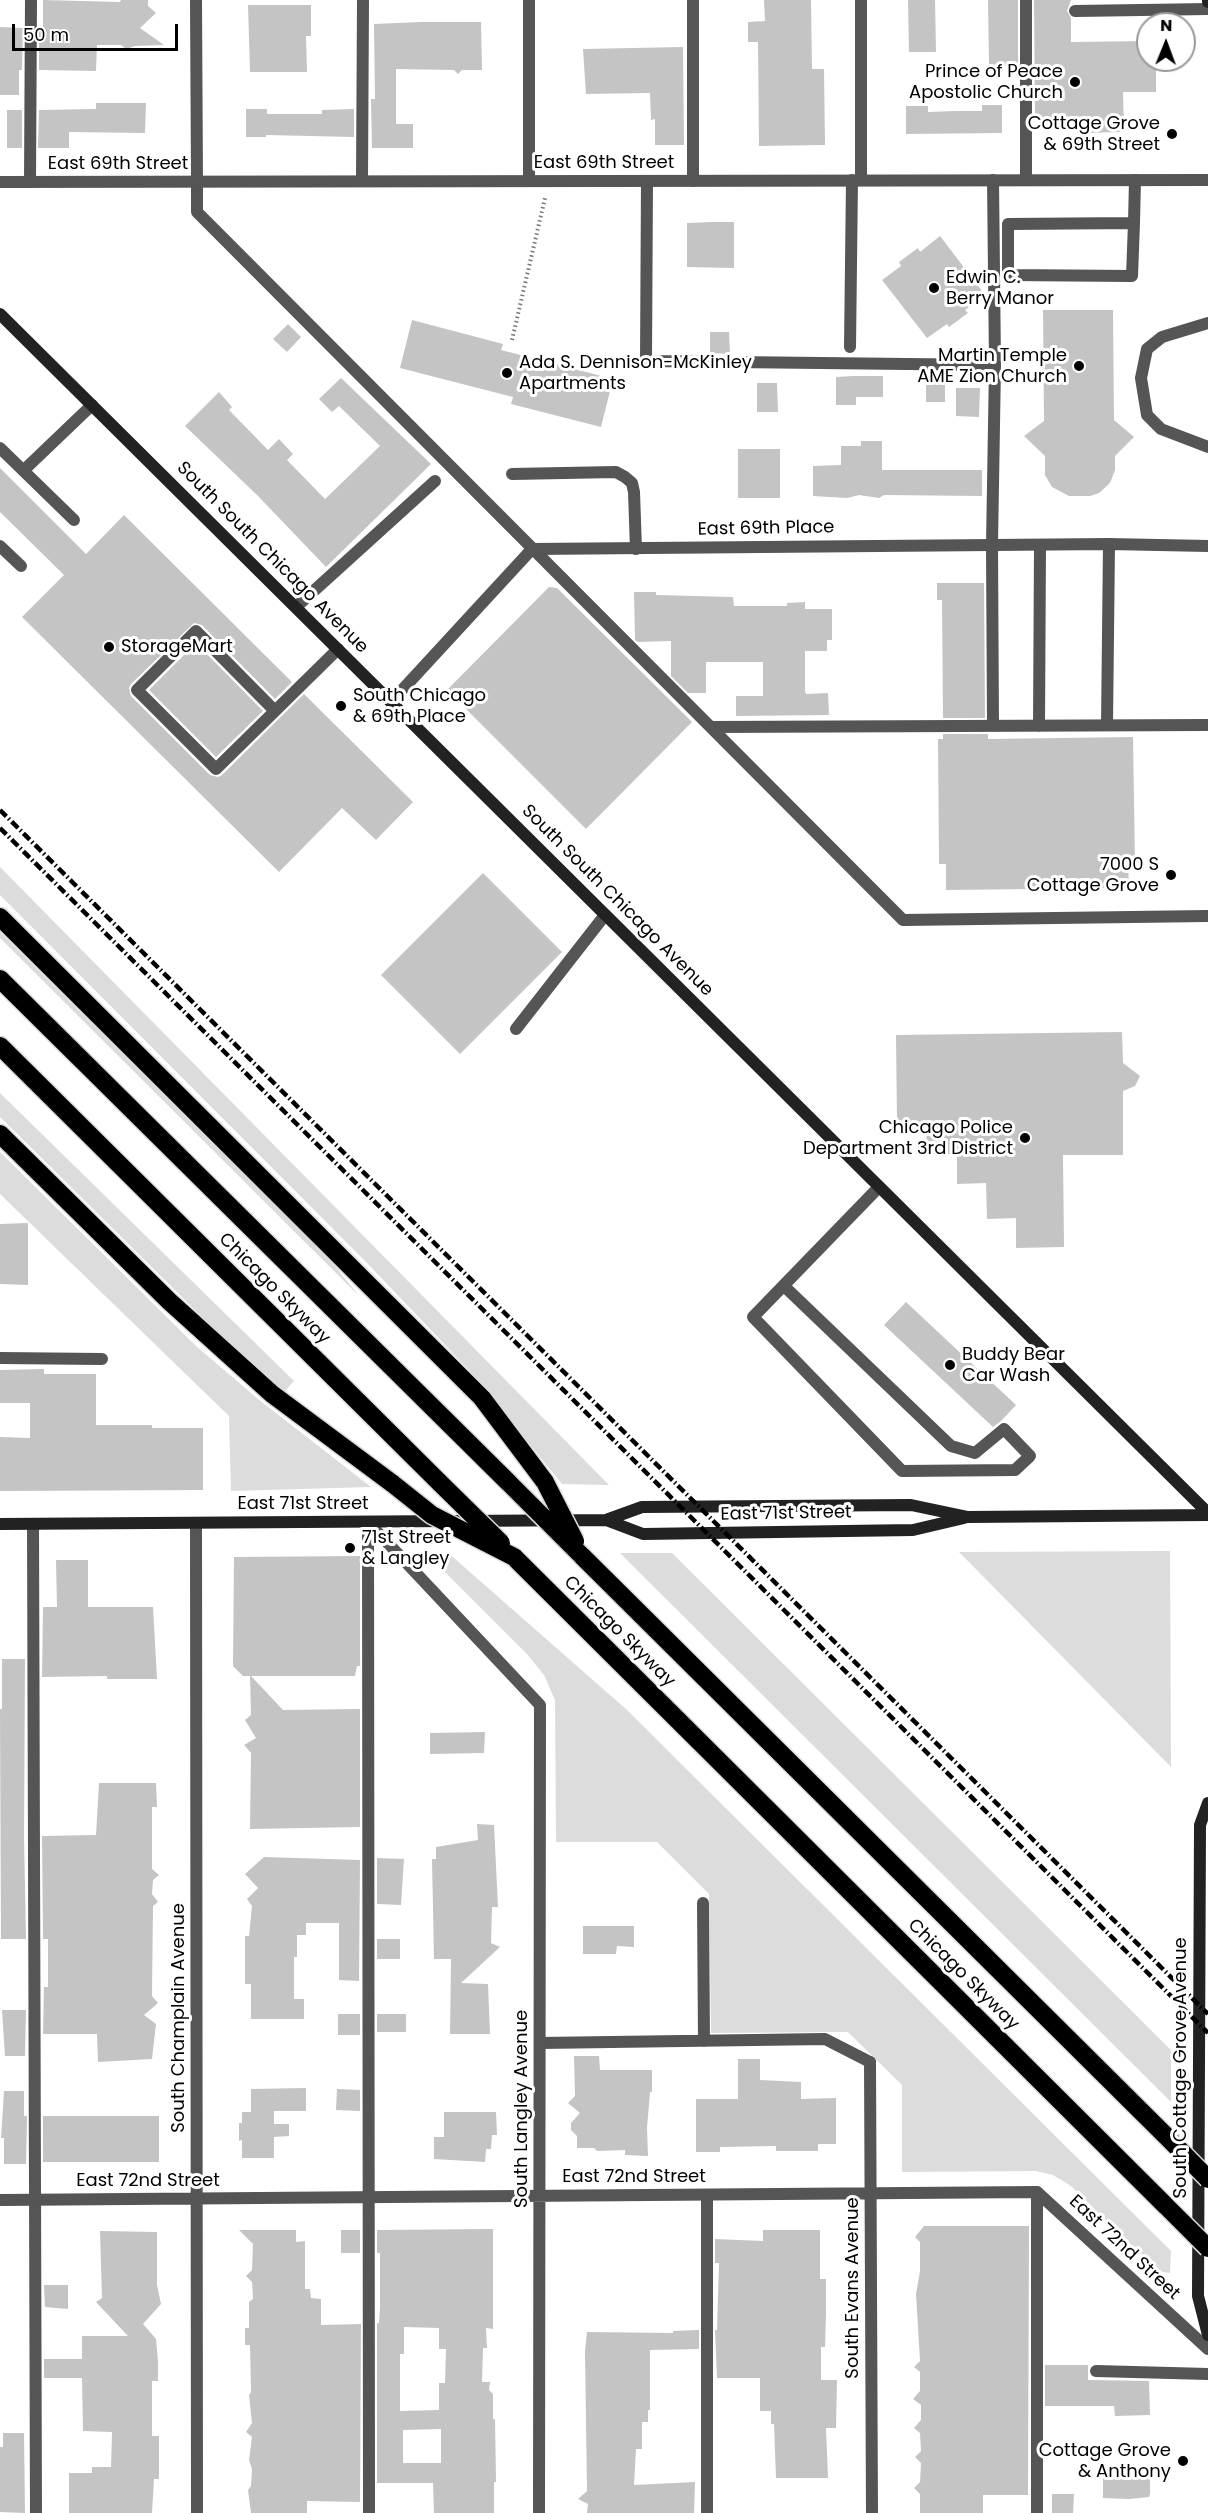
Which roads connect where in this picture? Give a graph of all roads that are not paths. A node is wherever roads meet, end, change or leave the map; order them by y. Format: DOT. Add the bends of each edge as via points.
graph roads {
  1 [pos="31,0"];
  2 [pos="196,0"];
  3 [pos="363,0"];
  4 [pos="529,0"];
  5 [pos="693,0"];
  6 [pos="861,0"];
  7 [pos="1026,0"];
  8 [pos="1208,9"];
  9 [pos="1075,11"];
  10 [pos="856,180"];
  11 [pos="993,180"];
  12 [pos="1026,180"];
  13 [pos="1135,180"];
  14 [pos="1208,180"];
  15 [pos="362,181"];
  16 [pos="529,181"];
  17 [pos="647,181"];
  18 [pos="693,181"];
  19 [pos="0,182"];
  20 [pos="30,182"];
  21 [pos="196,182"];
  22 [pos="1134,223"];
  23 [pos="994,239"];
  24 [pos="1008,239"];
  25 [pos="0,314"];
  26 [pos="1208,323"];
  27 [pos="850,347"];
  28 [pos="995,365"];
  29 [pos="92,405"];
  30 [pos="0,447"];
  31 [pos="1208,447"];
  32 [pos="24,470"];
  33 [pos="512,474"];
  34 [pos="435,481"];
  35 [pos="75,520"];
  36 [pos="1109,544"];
  37 [pos="992,545"];
  38 [pos="1041,545"];
  39 [pos="0,546"];
  40 [pos="1208,546"];
  41 [pos="532,549"];
  42 [pos="636,549"];
  43 [pos="21,566"];
  44 [pos="296,608"];
  45 [pos="338,649"];
  46 [pos="391,702"];
  47 [pos="275,711"];
  48 [pos="1107,725"];
  49 [pos="1208,725"];
  50 [pos="993,726"];
  51 [pos="1039,726"];
  52 [pos="711,727"];
  53 [pos="605,915"];
  54 [pos="1208,916"];
  55 [pos="0,917"];
  56 [pos="0,979"];
  57 [pos="516,1029"];
  58 [pos="0,1046"];
  59 [pos="0,1134"];
  60 [pos="879,1187"];
  61 [pos="784,1286"];
  62 [pos="0,1358"];
  63 [pos="102,1359"];
  64 [pos="1208,1514"];
  65 [pos="968,1517"];
  66 [pos="606,1520"];
  67 [pos="368,1522"];
  68 [pos="196,1523"];
  69 [pos="0,1524"];
  70 [pos="33,1524"];
  71 [pos="582,1556"];
  72 [pos="514,1557"];
  73 [pos="1208,1803"];
  74 [pos="703,1903"];
  75 [pos="704,2041"];
  76 [pos="540,2043"];
  77 [pos="1208,2178"];
  78 [pos="1037,2192"];
  79 [pos="871,2194"];
  80 [pos="707,2195"];
  81 [pos="540,2196"];
  82 [pos="369,2197"];
  83 [pos="197,2198"];
  84 [pos="0,2200"];
  85 [pos="35,2200"];
  86 [pos="1208,2248"];
  87 [pos="1208,2335"];
  88 [pos="1208,2349"];
  89 [pos="1096,2371"];
  90 [pos="1208,2374"];
  91 [pos="36,2513"];
  92 [pos="197,2513"];
  93 [pos="369,2513"];
  94 [pos="540,2513"];
  95 [pos="707,2513"];
  96 [pos="872,2513"];
  97 [pos="1037,2513"];
  1 -- 20 [label="street"];
  2 -- 21 [label="street"];
  3 -- 15 [label="street"];
  4 -- 16 [label="street"];
  5 -- 18 [label="street"];
  6 -- 10 [label="street"];
  7 -- 12 [label="street"];
  8 -- 9 [label="street"];
  10 -- 11 [label="street, East 69th Street"];
  10 -- 18 [label="street, East 69th Street"];
  10 -- 27 [label="street"];
  11 -- 12 [label="street, East 69th Street"];
  11 -- 23 [label="street"];
  12 -- 13 [label="street, East 69th Street"];
  13 -- 14 [label="street, East 69th Street"];
  13 -- 22 [label="street"];
  15 -- 16 [label="street, East 69th Street"];
  15 -- 21 [label="street, East 69th Street"];
  16 -- 17 [label="street, East 69th Street"];
  17 -- 18 [label="street, East 69th Street"];
  17 -- 28 [label="street" via="646,361"];
  19 -- 20 [label="street, East 69th Street"];
  20 -- 21 [label="street, East 69th Street"];
  21 -- 41 [label="street" via="197,212"];
  22 -- 24 [label="street" via="1008,224"];
  22 -- 24 [label="street" via="1132,276 1008,275"];
  23 -- 24 [label="street"];
  23 -- 28 [label="street"];
  25 -- 29 [label="main road, South South Chicago Avenue"];
  26 -- 31 [label="street" via="1162,337 1147,349 1141,378 1147,415 1161,429"];
  28 -- 37 [label="street"];
  29 -- 32 [label="street"];
  29 -- 44 [label="main road, South South Chicago Avenue"];
  30 -- 32 [label="street"];
  32 -- 35 [label="street"];
  33 -- 42 [label="street" via="616,471 632,483"];
  34 -- 44 [label="street"];
  36 -- 38 [label="street, East 69th Place"];
  36 -- 40 [label="street, East 69th Place"];
  36 -- 48 [label="street"];
  37 -- 38 [label="street, East 69th Place"];
  37 -- 42 [label="street, East 69th Place"];
  37 -- 50 [label="street"];
  38 -- 51 [label="street"];
  39 -- 43 [label="street"];
  41 -- 42 [label="street, East 69th Place"];
  41 -- 46 [label="street"];
  41 -- 52 [label="street"];
  44 -- 45 [label="main road, South South Chicago Avenue"];
  45 -- 46 [label="main road, South South Chicago Avenue"];
  45 -- 47 [label="street"];
  46 -- 53 [label="main road, South South Chicago Avenue"];
  47 -- 47 [label="street" via="216,769 137,690 196,631"];
  48 -- 49 [label="street"];
  48 -- 51 [label="street"];
  50 -- 51 [label="street"];
  50 -- 52 [label="street"];
  52 -- 54 [label="street" via="903,920"];
  53 -- 57 [label="street"];
  53 -- 60 [label="main road, South South Chicago Avenue"];
  55 -- 71 [label="highway, bridge" via="475,1391 545,1482"];
  56 -- 71 [label="highway, Chicago Skyway, bridge"];
  58 -- 72 [label="highway, Chicago Skyway, bridge"];
  59 -- 72 [label="highway, bridge" via="169,1300 272,1394 432,1515"];
  60 -- 61 [label="street"];
  60 -- 64 [label="main road, South South Chicago Avenue"];
  61 -- 61 [label="street" via="951,1446 975,1453 1004,1429 1030,1456 1015,1470 902,1471 753,1317"];
  62 -- 63 [label="street"];
  64 -- 65 [label="main road, East 71st Street"];
  65 -- 66 [label="main road, East 71st Street" via="911,1505 642,1507"];
  65 -- 66 [label="main road, East 71st Street" via="913,1530 643,1534"];
  66 -- 67 [label="main road, East 71st Street"];
  67 -- 68 [label="main road, East 71st Street"];
  67 -- 76 [label="street, South Langley Avenue" via="540,1705"];
  67 -- 82 [label="street"];
  68 -- 70 [label="main road, East 71st Street"];
  68 -- 83 [label="street, South Champlain Avenue"];
  69 -- 70 [label="main road, East 71st Street"];
  70 -- 85 [label="street"];
  71 -- 77 [label="highway, Chicago Skyway, bridge"];
  72 -- 86 [label="highway, Chicago Skyway, bridge"];
  73 -- 87 [label="main road, South Cottage Grove Avenue" via="1200,1826 1198,2261 1198,2296"];
  74 -- 75 [label="street"];
  75 -- 76 [label="street"];
  75 -- 79 [label="street, South Evans Avenue" via="825,2039 870,2062"];
  76 -- 81 [label="street, South Langley Avenue"];
  78 -- 79 [label="street, East 72nd Street"];
  78 -- 88 [label="street, East 72nd Street"];
  78 -- 97 [label="street"];
  79 -- 80 [label="street, East 72nd Street"];
  79 -- 96 [label="street, South Evans Avenue"];
  80 -- 81 [label="street, East 72nd Street"];
  80 -- 95 [label="street"];
  81 -- 82 [label="street, East 72nd Street"];
  81 -- 94 [label="street, South Langley Avenue"];
  82 -- 83 [label="street, East 72nd Street"];
  82 -- 93 [label="street"];
  83 -- 85 [label="street, East 72nd Street"];
  83 -- 92 [label="street, South Champlain Avenue"];
  84 -- 85 [label="street, East 72nd Street"];
  85 -- 91 [label="street"];
  89 -- 90 [label="street"];
}
